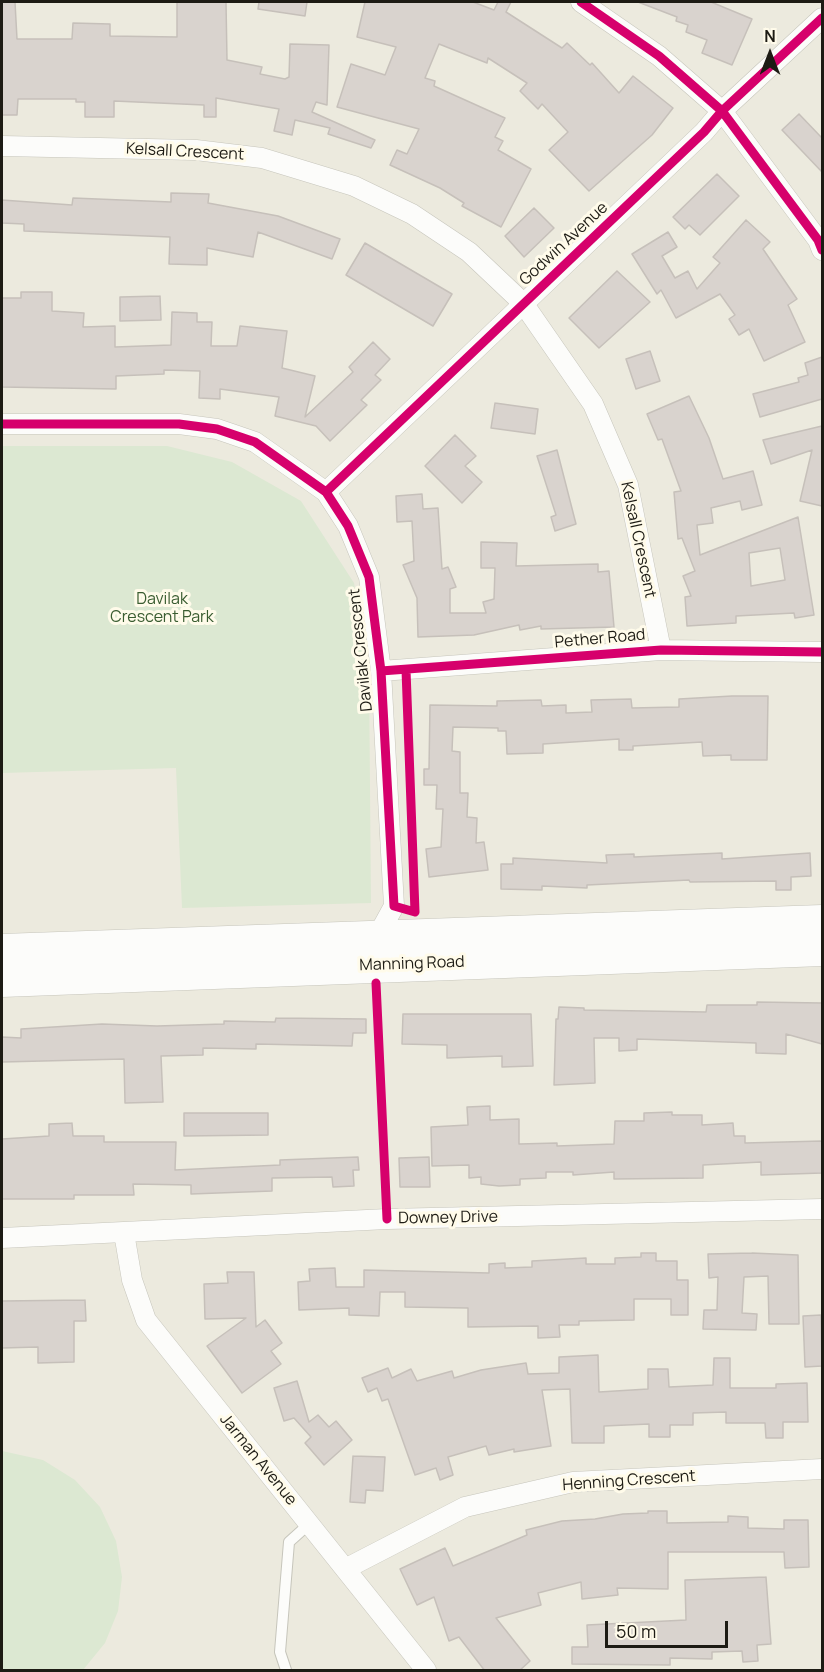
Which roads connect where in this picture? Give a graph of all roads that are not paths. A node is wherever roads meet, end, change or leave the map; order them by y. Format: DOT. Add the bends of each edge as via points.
graph roads {
  1 [pos="581,2"];
  2 [pos="822,18"];
  3 [pos="722,111"];
  4 [pos="2,146"];
  5 [pos="822,250"];
  6 [pos="523,303"];
  7 [pos="2,424"];
  8 [pos="326,492"];
  9 [pos="661,650"];
  10 [pos="822,652"];
  11 [pos="381,671"];
  12 [pos="394,906"];
  13 [pos="822,921"];
  14 [pos="419,936"];
  15 [pos="377,937"];
  16 [pos="2,950"];
  17 [pos="822,950"];
  18 [pos="2,981"];
  19 [pos="822,1209"];
  20 [pos="124,1233"];
  21 [pos="2,1238"];
  22 [pos="822,1469"];
  23 [pos="309,1524"];
  24 [pos="345,1569"];
  25 [pos="286,1671"];
  26 [pos="426,1671"];
  1 -- 3 [label="street" via="659,56"];
  2 -- 3 [label="street, Godwin Avenue"];
  3 -- 5 [label="street"];
  3 -- 6 [label="street, Godwin Avenue"];
  4 -- 6 [label="street, Kelsall Crescent" via="234,153 314,172 412,214 469,252"];
  6 -- 8 [label="street, Godwin Avenue"];
  6 -- 9 [label="street, Kelsall Crescent" via="593,404 628,485"];
  7 -- 8 [label="street, Davilak Crescent" via="179,424 217,429 255,442"];
  8 -- 11 [label="street, Davilak Crescent" via="348,526 369,577"];
  9 -- 10 [label="street, Pether Road"];
  9 -- 11 [label="street, Pether Road"];
  11 -- 12 [label="street, Davilak Crescent"];
  12 -- 14 [label="street"];
  12 -- 15 [label="street"];
  13 -- 14 [label="main road, Manning Road"];
  14 -- 15 [label="main road, Manning Road"];
  15 -- 16 [label="main road, Manning Road"];
  17 -- 18 [label="main road, Manning Road"];
  19 -- 20 [label="street, Downey Drive" via="387,1219"];
  20 -- 21 [label="street, Downey Drive"];
  20 -- 23 [label="street, Jarman Avenue" via="132,1280 146,1320"];
  22 -- 24 [label="street, Henning Crescent" via="573,1482 465,1507"];
  23 -- 24 [label="street, Jarman Avenue"];
  23 -- 25 [label="lane" via="289,1542 280,1653"];
  24 -- 26 [label="street, Jarman Avenue"];
}
